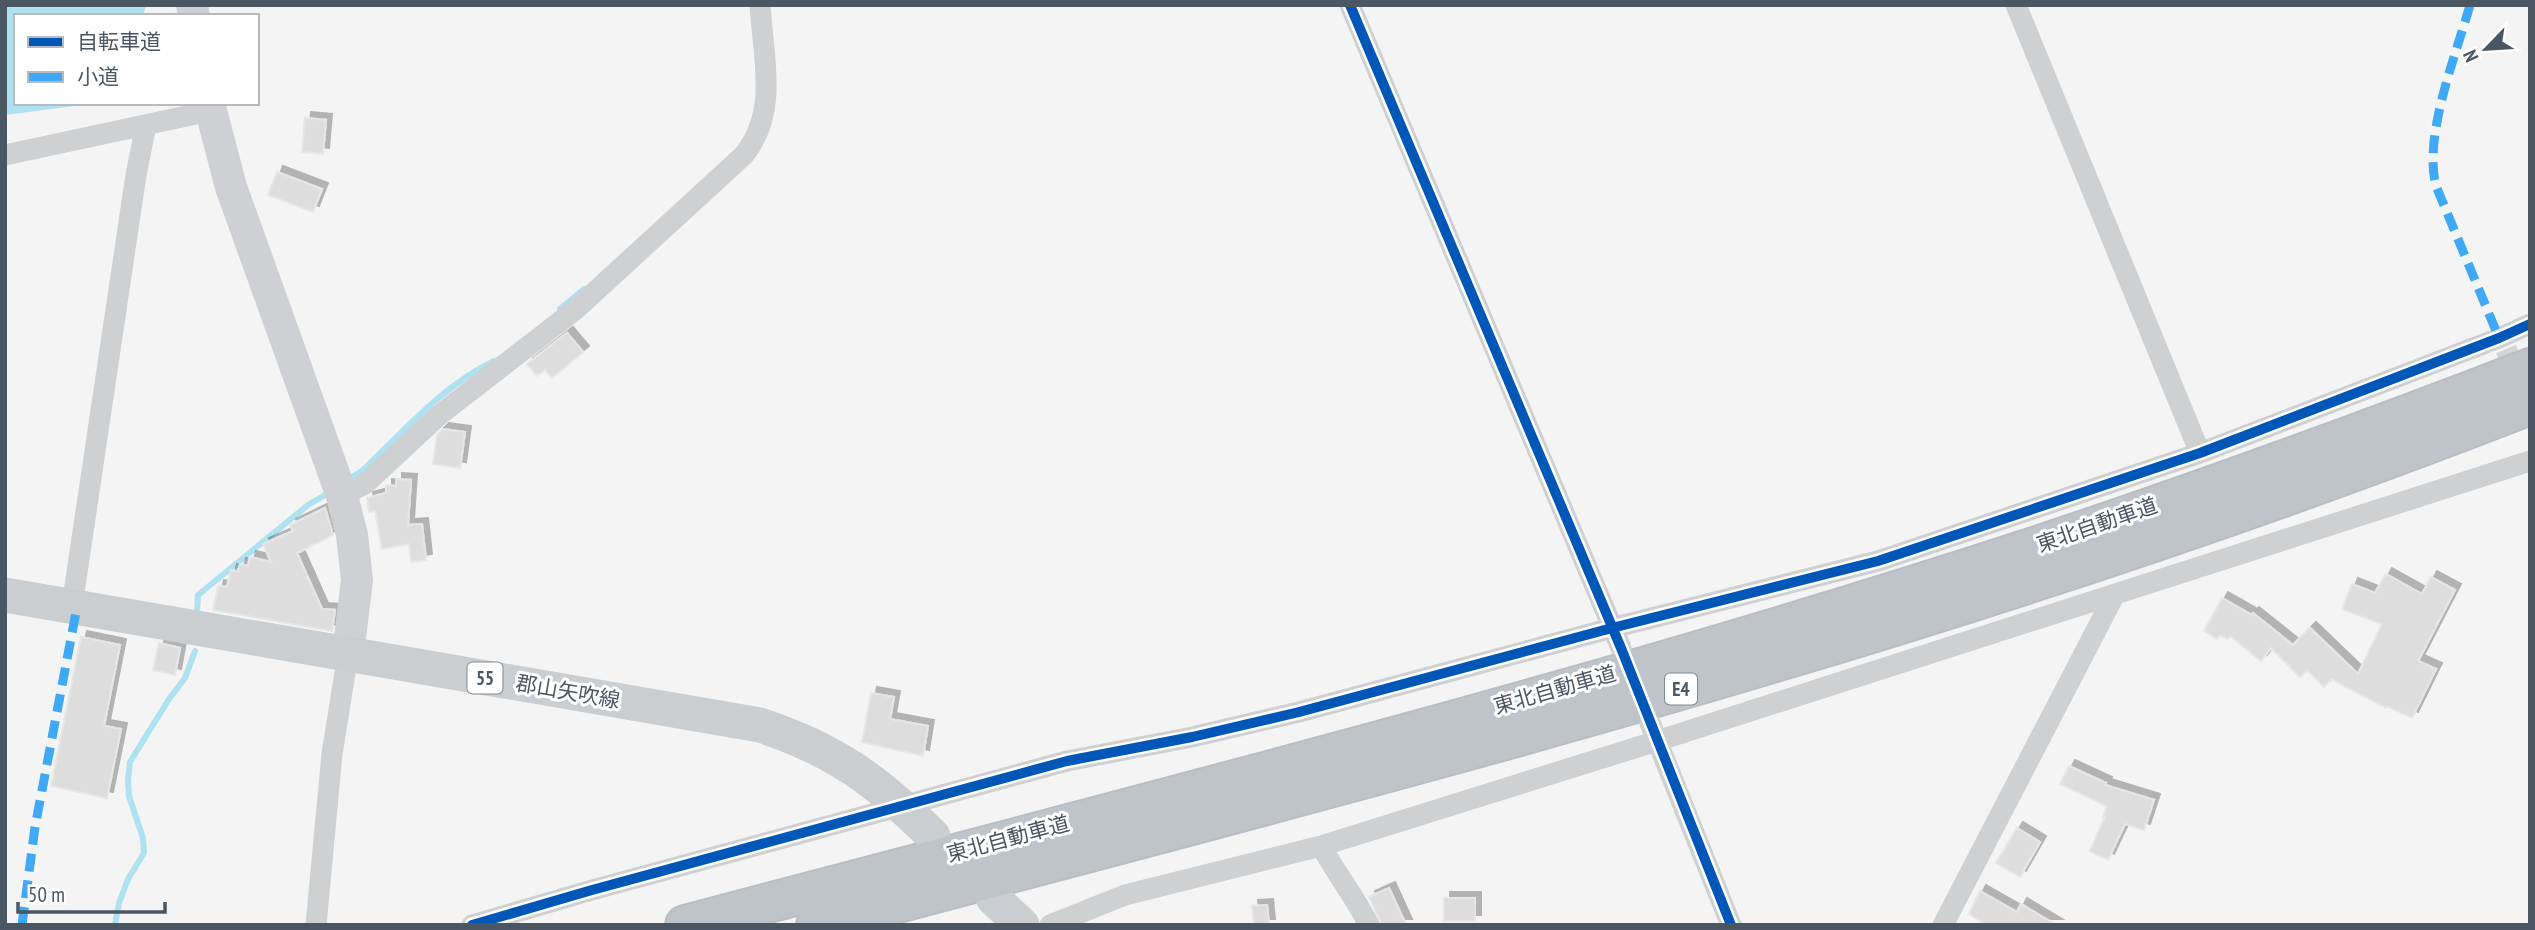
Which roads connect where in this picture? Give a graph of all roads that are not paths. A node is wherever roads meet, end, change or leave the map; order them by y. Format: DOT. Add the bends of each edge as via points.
graph roads {
  1 [pos="760,5"];
  2 [pos="1350,5"];
  3 [pos="2016,5"];
  4 [pos="209,107"];
  5 [pos="146,125"];
  6 [pos="5,155"];
  7 [pos="2530,324"];
  8 [pos="2512,352"];
  9 [pos="2530,405"];
  10 [pos="2200,453"];
  11 [pos="2530,461"];
  12 [pos="342,496"];
  13 [pos="2115,594"];
  14 [pos="5,595"];
  15 [pos="72,606"];
  16 [pos="1612,628"];
  17 [pos="1621,648"];
  18 [pos="348,654"];
  19 [pos="1654,732"];
  20 [pos="902,806"];
  21 [pos="933,836"];
  22 [pos="1321,846"];
  23 [pos="316,925"];
  24 [pos="472,925"];
  25 [pos="685,925"];
  26 [pos="816,925"];
  27 [pos="1050,925"];
  28 [pos="1368,925"];
  29 [pos="1731,925"];
  30 [pos="1943,925"];
  1 -- 12 [label="street" via="766,104 758,134 744,155 575,310 446,410 365,484"];
  2 -- 16 [label="street"];
  3 -- 10 [label="street"];
  4 -- 5 [label="street"];
  4 -- 12 [label="street" via="231,187"];
  5 -- 6 [label="street"];
  5 -- 15 [label="street"];
  7 -- 8 [label="street"];
  8 -- 10 [label="street"];
  8 -- 25 [label="highway, 東北自動車道 / E4" via="2245,475 2029,549 1761,631 1315,757"];
  9 -- 26 [label="highway, 東北自動車道 / E4" via="2280,498 2039,580 1772,663"];
  10 -- 16 [label="street" via="1878,561"];
  11 -- 13 [label="street"];
  12 -- 18 [label="street" via="357,580"];
  13 -- 19 [label="street"];
  13 -- 30 [label="street"];
  14 -- 15 [label="main road, 郡山矢吹線 / 55"];
  15 -- 18 [label="main road, 郡山矢吹線 / 55"];
  16 -- 17 [label="street"];
  16 -- 20 [label="street" via="1300,712 1067,761"];
  18 -- 20 [label="main road, 郡山矢吹線 / 55" via="760,725 813,744"];
  18 -- 23 [label="street" via="332,754"];
  19 -- 22 [label="street"];
  19 -- 29 [label="street"];
  20 -- 21 [label="main road, 郡山矢吹線 / 55"];
  20 -- 24 [label="street"];
  22 -- 27 [label="street" via="1125,895"];
  22 -- 28 [label="street"];
}
